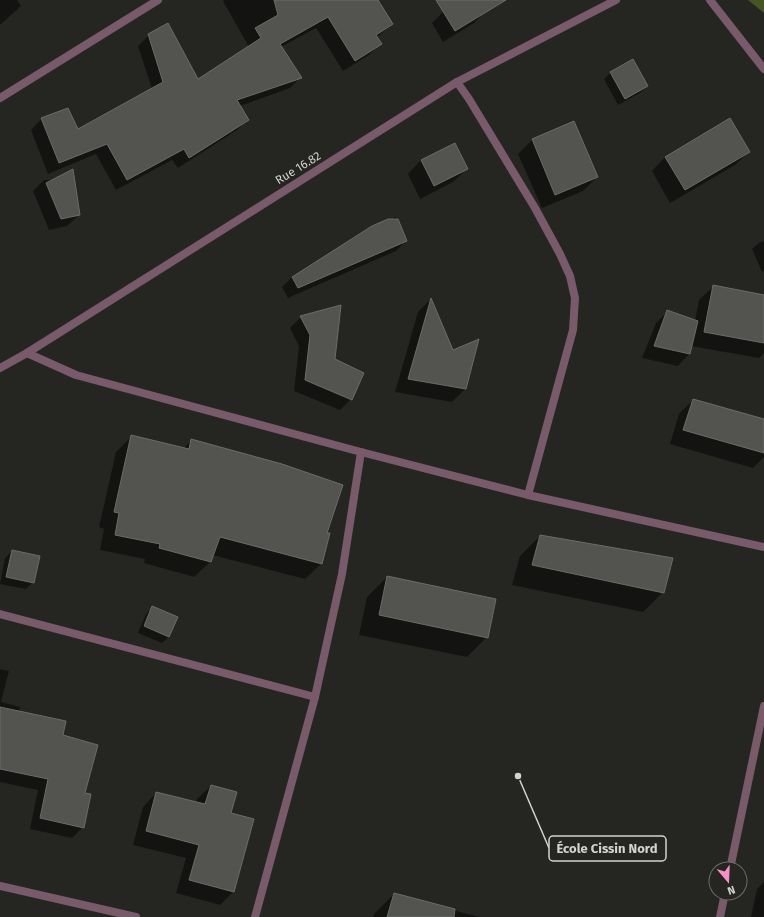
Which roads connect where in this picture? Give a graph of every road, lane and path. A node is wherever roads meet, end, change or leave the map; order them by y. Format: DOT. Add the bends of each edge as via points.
graph roads {
  1 [pos="158,0"];
  2 [pos="616,0"];
  3 [pos="710,0"];
  4 [pos="764,69"];
  5 [pos="457,82"];
  6 [pos="0,98"];
  7 [pos="27,353"];
  8 [pos="0,368"];
  9 [pos="361,452"];
  10 [pos="528,495"];
  11 [pos="764,547"];
  12 [pos="0,614"];
  13 [pos="315,697"];
  14 [pos="764,711"];
  15 [pos="732,861"];
  16 [pos="0,886"];
  17 [pos="723,901"];
  18 [pos="136,917"];
  19 [pos="255,917"];
  20 [pos="720,917"];
  1 -- 6 [label="street"];
  2 -- 5 [label="street, Rue 16.82"];
  3 -- 4 [label="street"];
  5 -- 7 [label="street, Rue 16.82"];
  5 -- 10 [label="street" via="535,208 570,276 575,298 573,330"];
  7 -- 8 [label="street, Rue 16.82"];
  7 -- 9 [label="street" via="76,375"];
  9 -- 10 [label="street"];
  9 -- 13 [label="street" via="342,574"];
  10 -- 11 [label="street"];
  12 -- 13 [label="street"];
  13 -- 19 [label="street"];
  14 -- 15 [label="street"];
  16 -- 18 [label="street"];
  17 -- 20 [label="street"];
}
